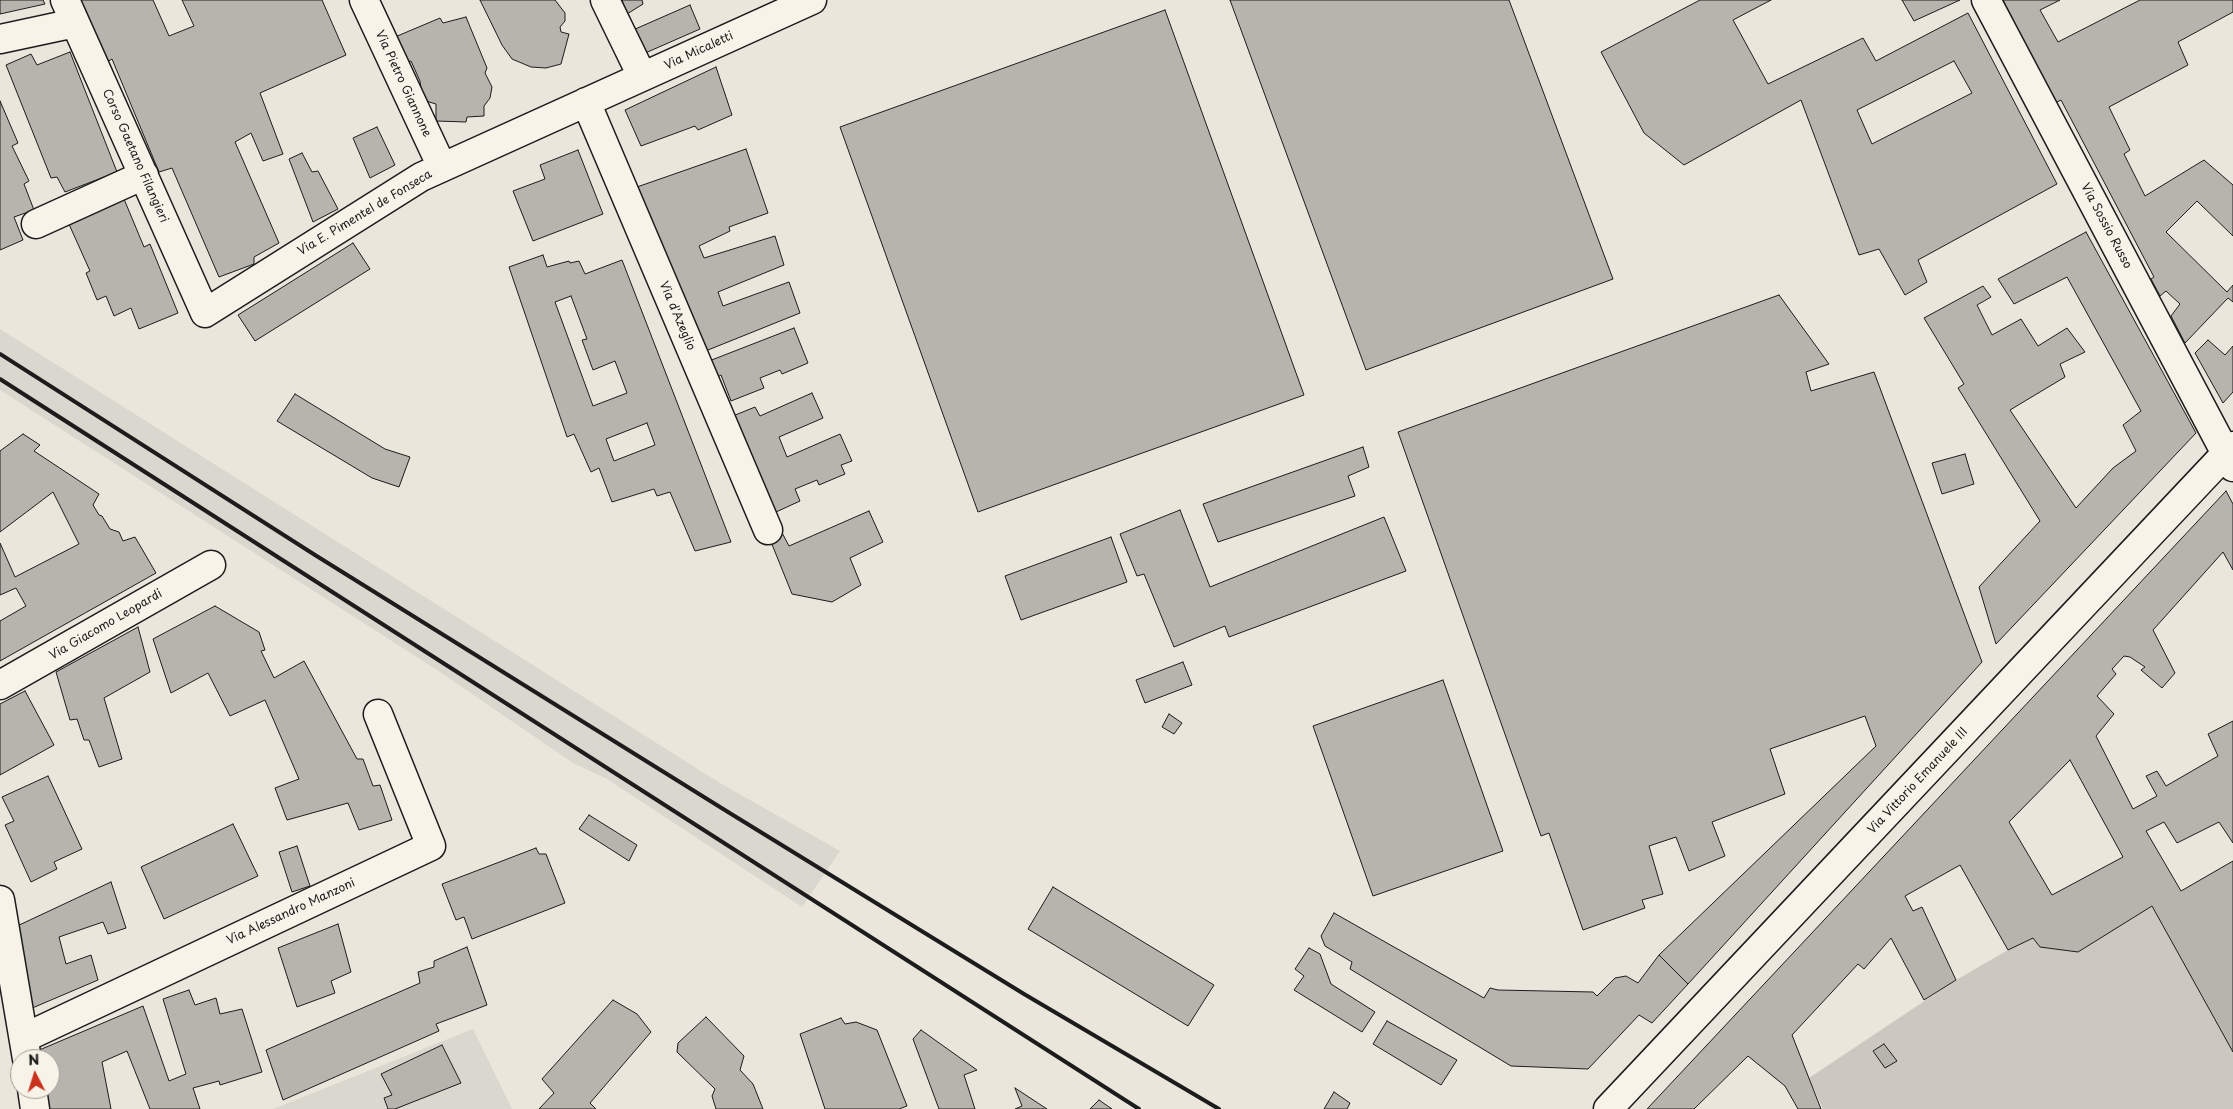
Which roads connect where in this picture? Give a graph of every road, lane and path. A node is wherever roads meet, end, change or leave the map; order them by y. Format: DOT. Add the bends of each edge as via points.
graph roads {
  1 [pos="364,0"];
  2 [pos="605,0"];
  3 [pos="812,0"];
  4 [pos="1986,0"];
  5 [pos="70,12"];
  6 [pos="0,39"];
  7 [pos="642,76"];
  8 [pos="586,102"];
  9 [pos="442,167"];
  10 [pos="144,175"];
  11 [pos="36,224"];
  12 [pos="205,313"];
  13 [pos="2231,455"];
  14 [pos="768,530"];
  15 [pos="211,565"];
  16 [pos="0,685"];
  17 [pos="378,714"];
  18 [pos="0,900"];
  19 [pos="25,1048"];
  20 [pos="1608,1109"];
  1 -- 9 [label="street, Via Pietro Giannone"];
  2 -- 7 [label="street"];
  3 -- 7 [label="street, Via Micaletti"];
  4 -- 13 [label="street, Via Sossio Russo"];
  5 -- 6 [label="street"];
  5 -- 10 [label="street, Corso Gaetano Filangieri"];
  7 -- 8 [label="street, Via Micaletti"];
  8 -- 9 [label="street, Via E. Pimentel de Fonseca"];
  8 -- 14 [label="street, Via d'Azeglio"];
  9 -- 12 [label="street, Via E. Pimentel de Fonseca" via="421,177"];
  10 -- 11 [label="street"];
  10 -- 12 [label="street, Corso Gaetano Filangieri"];
  13 -- 20 [label="street, Via Vittorio Emanuele III"];
  15 -- 16 [label="street, Via Giacomo Leopardi"];
  17 -- 19 [label="street, Via Alessandro Manzoni" via="431,846"];
  18 -- 19 [label="street"];
}
